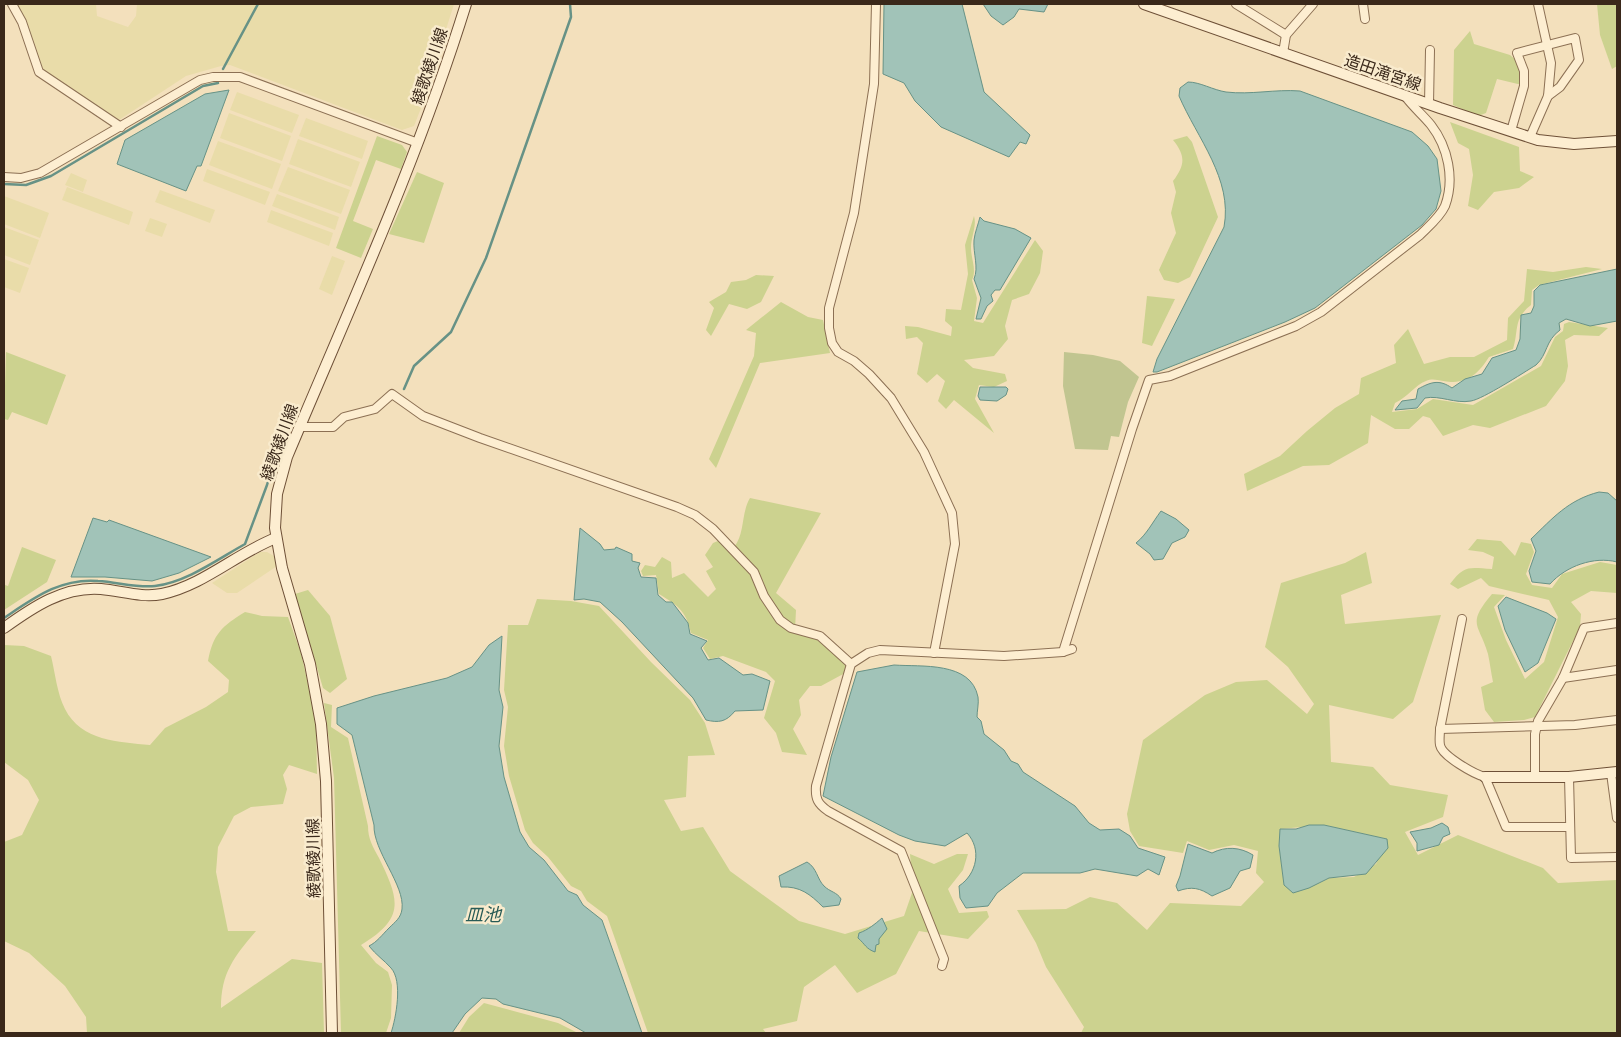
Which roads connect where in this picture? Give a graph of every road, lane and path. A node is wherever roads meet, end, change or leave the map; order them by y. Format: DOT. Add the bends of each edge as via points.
graph roads {
  1 [pos="12,4"];
  2 [pos="466,4"];
  3 [pos="876,4"];
  4 [pos="1144,4"];
  5 [pos="1236,4"];
  6 [pos="1313,4"];
  7 [pos="1363,4"];
  8 [pos="1538,4"];
  9 [pos="1365,19"];
  10 [pos="1286,35"];
  11 [pos="1546,45"];
  12 [pos="1430,50"];
  13 [pos="1283,53"];
  14 [pos="1404,95"];
  15 [pos="1548,96"];
  16 [pos="1429,104"];
  17 [pos="121,127"];
  18 [pos="1511,131"];
  19 [pos="1530,137"];
  20 [pos="1617,141"];
  21 [pos="418,143"];
  22 [pos="4,176"];
  23 [pos="299,427"];
  24 [pos="276,538"];
  25 [pos="1462,619"];
  26 [pos="1617,623"];
  27 [pos="4,628"];
  28 [pos="1072,649"];
  29 [pos="1063,652"];
  30 [pos="934,653"];
  31 [pos="851,664"];
  32 [pos="1617,670"];
  33 [pos="1563,678"];
  34 [pos="1617,720"];
  35 [pos="1536,727"];
  36 [pos="1440,729"];
  37 [pos="1614,773"];
  38 [pos="1485,777"];
  39 [pos="1535,777"];
  40 [pos="1569,777"];
  41 [pos="1617,818"];
  42 [pos="1570,827"];
  43 [pos="1617,857"];
  44 [pos="942,966"];
  45 [pos="332,1033"];
  1 -- 17 [label="street" via="22,22 38,72"];
  2 -- 21 [label="main road, 綾歌綾川線"];
  3 -- 30 [label="street" via="874,84 854,213 829,308 829,328 838,352 869,374 895,405 924,452 952,513 955,544"];
  4 -- 13 [label="main road, 造田滝宮線"];
  5 -- 10 [label="street"];
  6 -- 10 [label="street"];
  7 -- 9 [label="street"];
  8 -- 11 [label="street"];
  10 -- 13 [label="street"];
  11 -- 15 [label="street" via="1551,63"];
  11 -- 15 [label="street" via="1575,38 1580,60 1560,87"];
  11 -- 18 [label="street" via="1517,53 1524,71 1524,86"];
  12 -- 16 [label="street"];
  13 -- 14 [label="main road, 造田滝宮線"];
  14 -- 16 [label="main road, 造田滝宮線"];
  14 -- 29 [label="street" via="1431,125 1448,161 1450,183 1444,207 1420,235 1321,312 1296,326 1170,376 1149,380"];
  15 -- 19 [label="street"];
  16 -- 18 [label="main road, 造田滝宮線"];
  17 -- 21 [label="street" via="200,80 227,76 252,81"];
  17 -- 22 [label="street" via="40,173 21,178"];
  18 -- 19 [label="main road, 造田滝宮線"];
  19 -- 20 [label="main road, 造田滝宮線" via="1574,144"];
  21 -- 23 [label="main road, 綾歌綾川線"];
  23 -- 24 [label="main road, 綾歌綾川線" via="286,457 277,494"];
  23 -- 31 [label="street" via="333,427 344,417 375,409 392,394 432,419 677,507 695,515 713,529 754,572 764,596 780,620 791,628 820,636"];
  24 -- 27 [label="main road" via="174,590 146,595 100,589 69,591 49,599"];
  24 -- 45 [label="main road, 綾歌綾川線" via="310,664 323,743"];
  25 -- 36 [label="street"];
  26 -- 33 [label="street" via="1584,628"];
  28 -- 29 [label="street"];
  29 -- 30 [label="street" via="1004,656"];
  30 -- 31 [label="street" via="880,650 868,653"];
  31 -- 44 [label="street" via="816,786 816,797 820,806 901,851 944,958"];
  32 -- 33 [label="street"];
  33 -- 35 [label="street"];
  34 -- 35 [label="street"];
  35 -- 36 [label="street"];
  35 -- 39 [label="street"];
  36 -- 38 [label="street" via="1439,745 1443,752 1476,775"];
  37 -- 40 [label="main road"];
  37 -- 41 [label="street"];
  38 -- 39 [label="main road"];
  38 -- 42 [label="street" via="1506,827"];
  39 -- 40 [label="main road"];
  40 -- 42 [label="street"];
  42 -- 43 [label="street" via="1571,858"];
}
